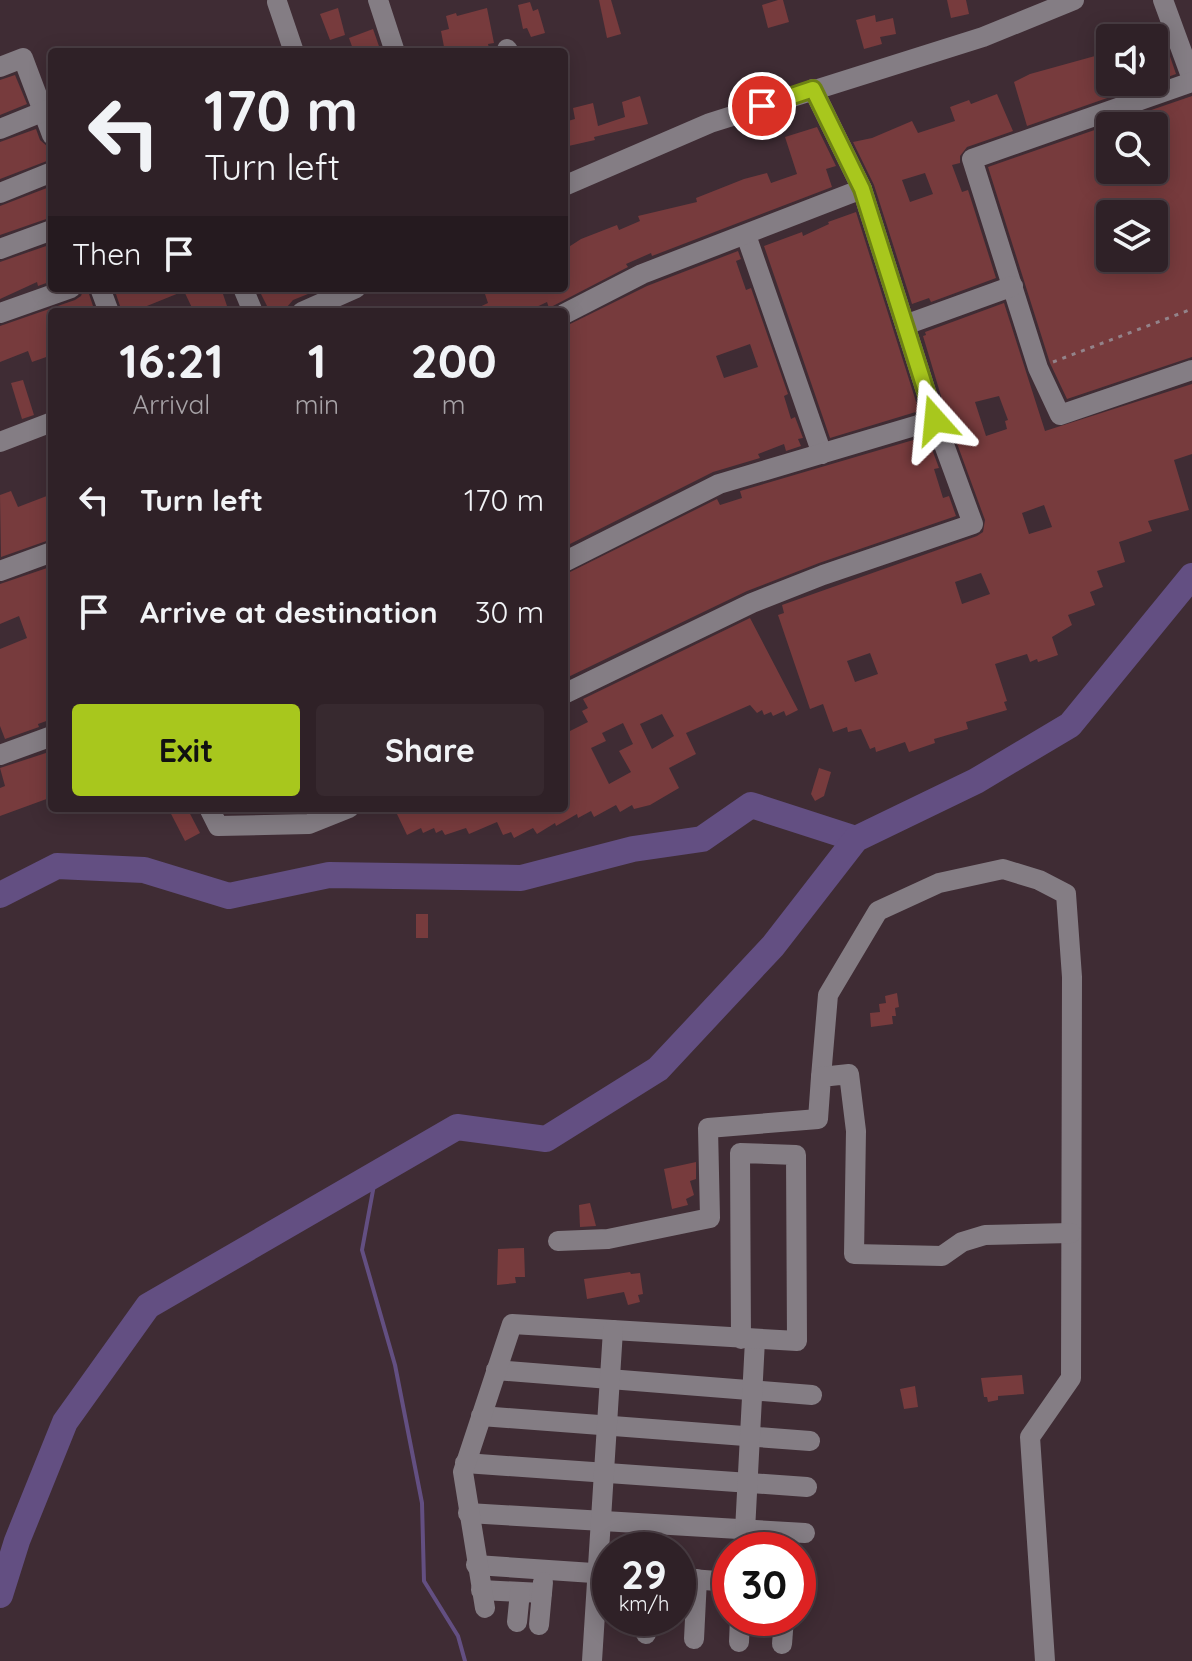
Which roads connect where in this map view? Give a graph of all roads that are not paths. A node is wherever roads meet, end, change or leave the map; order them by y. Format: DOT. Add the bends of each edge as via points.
graph roads {
  1 [pos="378,0"];
  2 [pos="1074,0"];
  3 [pos="1163,0"];
  4 [pos="277,2"];
  5 [pos="293,48"];
  6 [pos="394,48"];
  7 [pos="0,67"];
  8 [pos="1192,80"];
  9 [pos="813,89"];
  10 [pos="48,110"];
  11 [pos="0,129"];
  12 [pos="48,174"];
  13 [pos="568,184"];
  14 [pos="862,189"];
  15 [pos="0,193"];
  16 [pos="48,231"];
  17 [pos="746,235"];
  18 [pos="0,249"];
  19 [pos="1013,286"];
  20 [pos="60,292"];
  21 [pos="347,292"];
  22 [pos="311,308"];
  23 [pos="568,312"];
  24 [pos="0,313"];
  25 [pos="905,325"];
  26 [pos="1192,370"];
  27 [pos="935,420"];
  28 [pos="48,424"];
  29 [pos="0,442"];
  30 [pos="822,454"];
  31 [pos="48,553"];
  32 [pos="568,560"];
  33 [pos="0,571"];
  34 [pos="568,692"];
  35 [pos="48,737"];
  36 [pos="0,755"];
  37 [pos="211,812"];
  38 [pos="339,812"];
  39 [pos="821,1077"];
  40 [pos="1071,1233"];
  41 [pos="558,1241"];
  42 [pos="613,1330"];
  43 [pos="748,1339"];
  44 [pos="496,1370"];
  45 [pos="609,1379"];
  46 [pos="752,1390"];
  47 [pos="812,1395"];
  48 [pos="481,1416"];
  49 [pos="606,1425"];
  50 [pos="750,1436"];
  51 [pos="810,1441"];
  52 [pos="465,1463"];
  53 [pos="603,1473"];
  54 [pos="748,1483"];
  55 [pos="807,1487"];
  56 [pos="468,1513"];
  57 [pos="600,1521"];
  58 [pos="601,1532"];
  59 [pos="745,1532"];
  60 [pos="712,1536"];
  61 [pos="476,1565"];
  62 [pos="544,1570"];
  63 [pos="592,1572"];
  64 [pos="520,1592"];
  65 [pos="542,1593"];
  66 [pos="517,1622"];
  67 [pos="539,1625"];
  68 [pos="595,1636"];
  69 [pos="694,1636"];
  70 [pos="739,1636"];
  71 [pos="783,1636"];
  72 [pos="694,1639"];
  73 [pos="739,1642"];
  74 [pos="782,1644"];
  75 [pos="592,1661"];
  76 [pos="1045,1661"];
  1 -- 6 [label="street"];
  2 -- 9 [label="street" via="983,37"];
  3 -- 8 [label="street"];
  4 -- 5 [label="street"];
  7 -- 10 [label="street" via="23,58"];
  8 -- 19 [label="street" via="972,159"];
  9 -- 13 [label="street" via="710,123"];
  9 -- 14 [label="street"];
  10 -- 11 [label="street"];
  12 -- 15 [label="street"];
  14 -- 17 [label="street"];
  14 -- 25 [label="street"];
  16 -- 18 [label="street"];
  17 -- 23 [label="street" via="642,274"];
  17 -- 30 [label="street"];
  19 -- 25 [label="street"];
  19 -- 26 [label="street" via="1038,368 1060,415"];
  20 -- 24 [label="street"];
  21 -- 22 [label="street"];
  25 -- 27 [label="street"];
  27 -- 30 [label="street"];
  27 -- 34 [label="street" via="973,524 752,603"];
  28 -- 29 [label="street"];
  30 -- 32 [label="street" via="719,484"];
  31 -- 33 [label="street"];
  35 -- 36 [label="street"];
  37 -- 38 [label="street" via="218,826 309,824"];
  39 -- 40 [label="street" via="849,1074 856,1131 854,1254 942,1256 985,1235"];
  39 -- 40 [label="street" via="828,995 878,911 939,883 1003,869 1066,894 1072,977"];
  39 -- 41 [label="street" via="818,1119 708,1128 710,1218 608,1239"];
  40 -- 76 [label="street" via="1071,1378 1030,1437"];
  42 -- 43 [label="street"];
  42 -- 44 [label="street" via="512,1324"];
  42 -- 45 [label="street"];
  43 -- 43 [label="street" via="797,1341 796,1155 740,1153"];
  43 -- 46 [label="street"];
  44 -- 45 [label="street"];
  44 -- 48 [label="street"];
  45 -- 46 [label="street"];
  45 -- 49 [label="street"];
  46 -- 47 [label="street"];
  46 -- 50 [label="street"];
  48 -- 49 [label="street"];
  48 -- 52 [label="street"];
  49 -- 50 [label="street"];
  49 -- 53 [label="street"];
  50 -- 51 [label="street"];
  50 -- 54 [label="street"];
  52 -- 53 [label="street"];
  52 -- 56 [label="street"];
  53 -- 54 [label="street"];
  53 -- 57 [label="street"];
  54 -- 55 [label="street"];
  54 -- 59 [label="street"];
  56 -- 57 [label="street"];
  56 -- 61 [label="street"];
  57 -- 58 [label="street"];
  57 -- 60 [label="street"];
  61 -- 62 [label="street"];
  61 -- 64 [label="street" via="483,1599"];
  62 -- 63 [label="street"];
  62 -- 65 [label="street"];
  64 -- 65 [label="street"];
  64 -- 66 [label="street"];
  65 -- 67 [label="street"];
  68 -- 75 [label="street"];
  69 -- 72 [label="street"];
  70 -- 73 [label="street"];
  71 -- 74 [label="street"];
}
